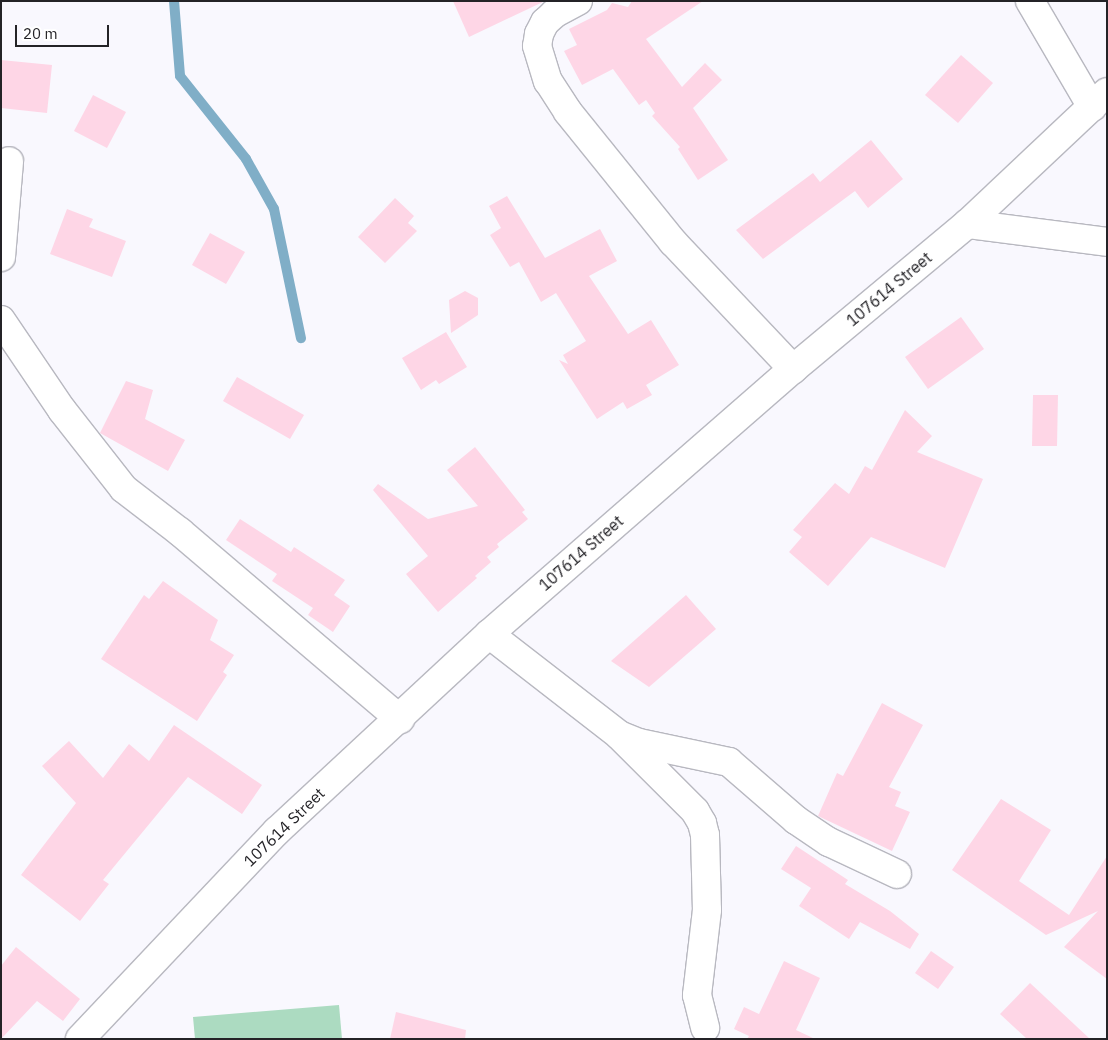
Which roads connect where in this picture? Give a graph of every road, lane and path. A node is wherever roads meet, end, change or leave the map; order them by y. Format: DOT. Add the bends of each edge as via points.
graph roads {
  1 [pos="578,1"];
  2 [pos="1030,1"];
  3 [pos="1099,99"];
  4 [pos="9,161"];
  5 [pos="967,224"];
  6 [pos="1107,242"];
  7 [pos="1,257"];
  8 [pos="1,320"];
  9 [pos="793,369"];
  10 [pos="489,634"];
  11 [pos="400,720"];
  12 [pos="619,735"];
  13 [pos="897,874"];
  14 [pos="705,1028"];
  15 [pos="80,1039"];
  1 -- 9 [label="street" via="554,14 539,34 537,46 548,80 568,112 673,242"];
  2 -- 3 [label="street"];
  3 -- 5 [label="street, 107614 Street"];
  4 -- 7 [label="street"];
  5 -- 6 [label="street"];
  5 -- 9 [label="street, 107614 Street"];
  8 -- 11 [label="street" via="62,410 124,489 180,532"];
  9 -- 10 [label="street, 107614 Street"];
  10 -- 11 [label="street, 107614 Street"];
  10 -- 12 [label="street"];
  11 -- 15 [label="street, 107614 Street" via="278,831"];
  12 -- 13 [label="street" via="639,743 729,762 740,768 796,820 829,842"];
  12 -- 14 [label="street" via="695,811 702,823 707,910 697,995"];
}
